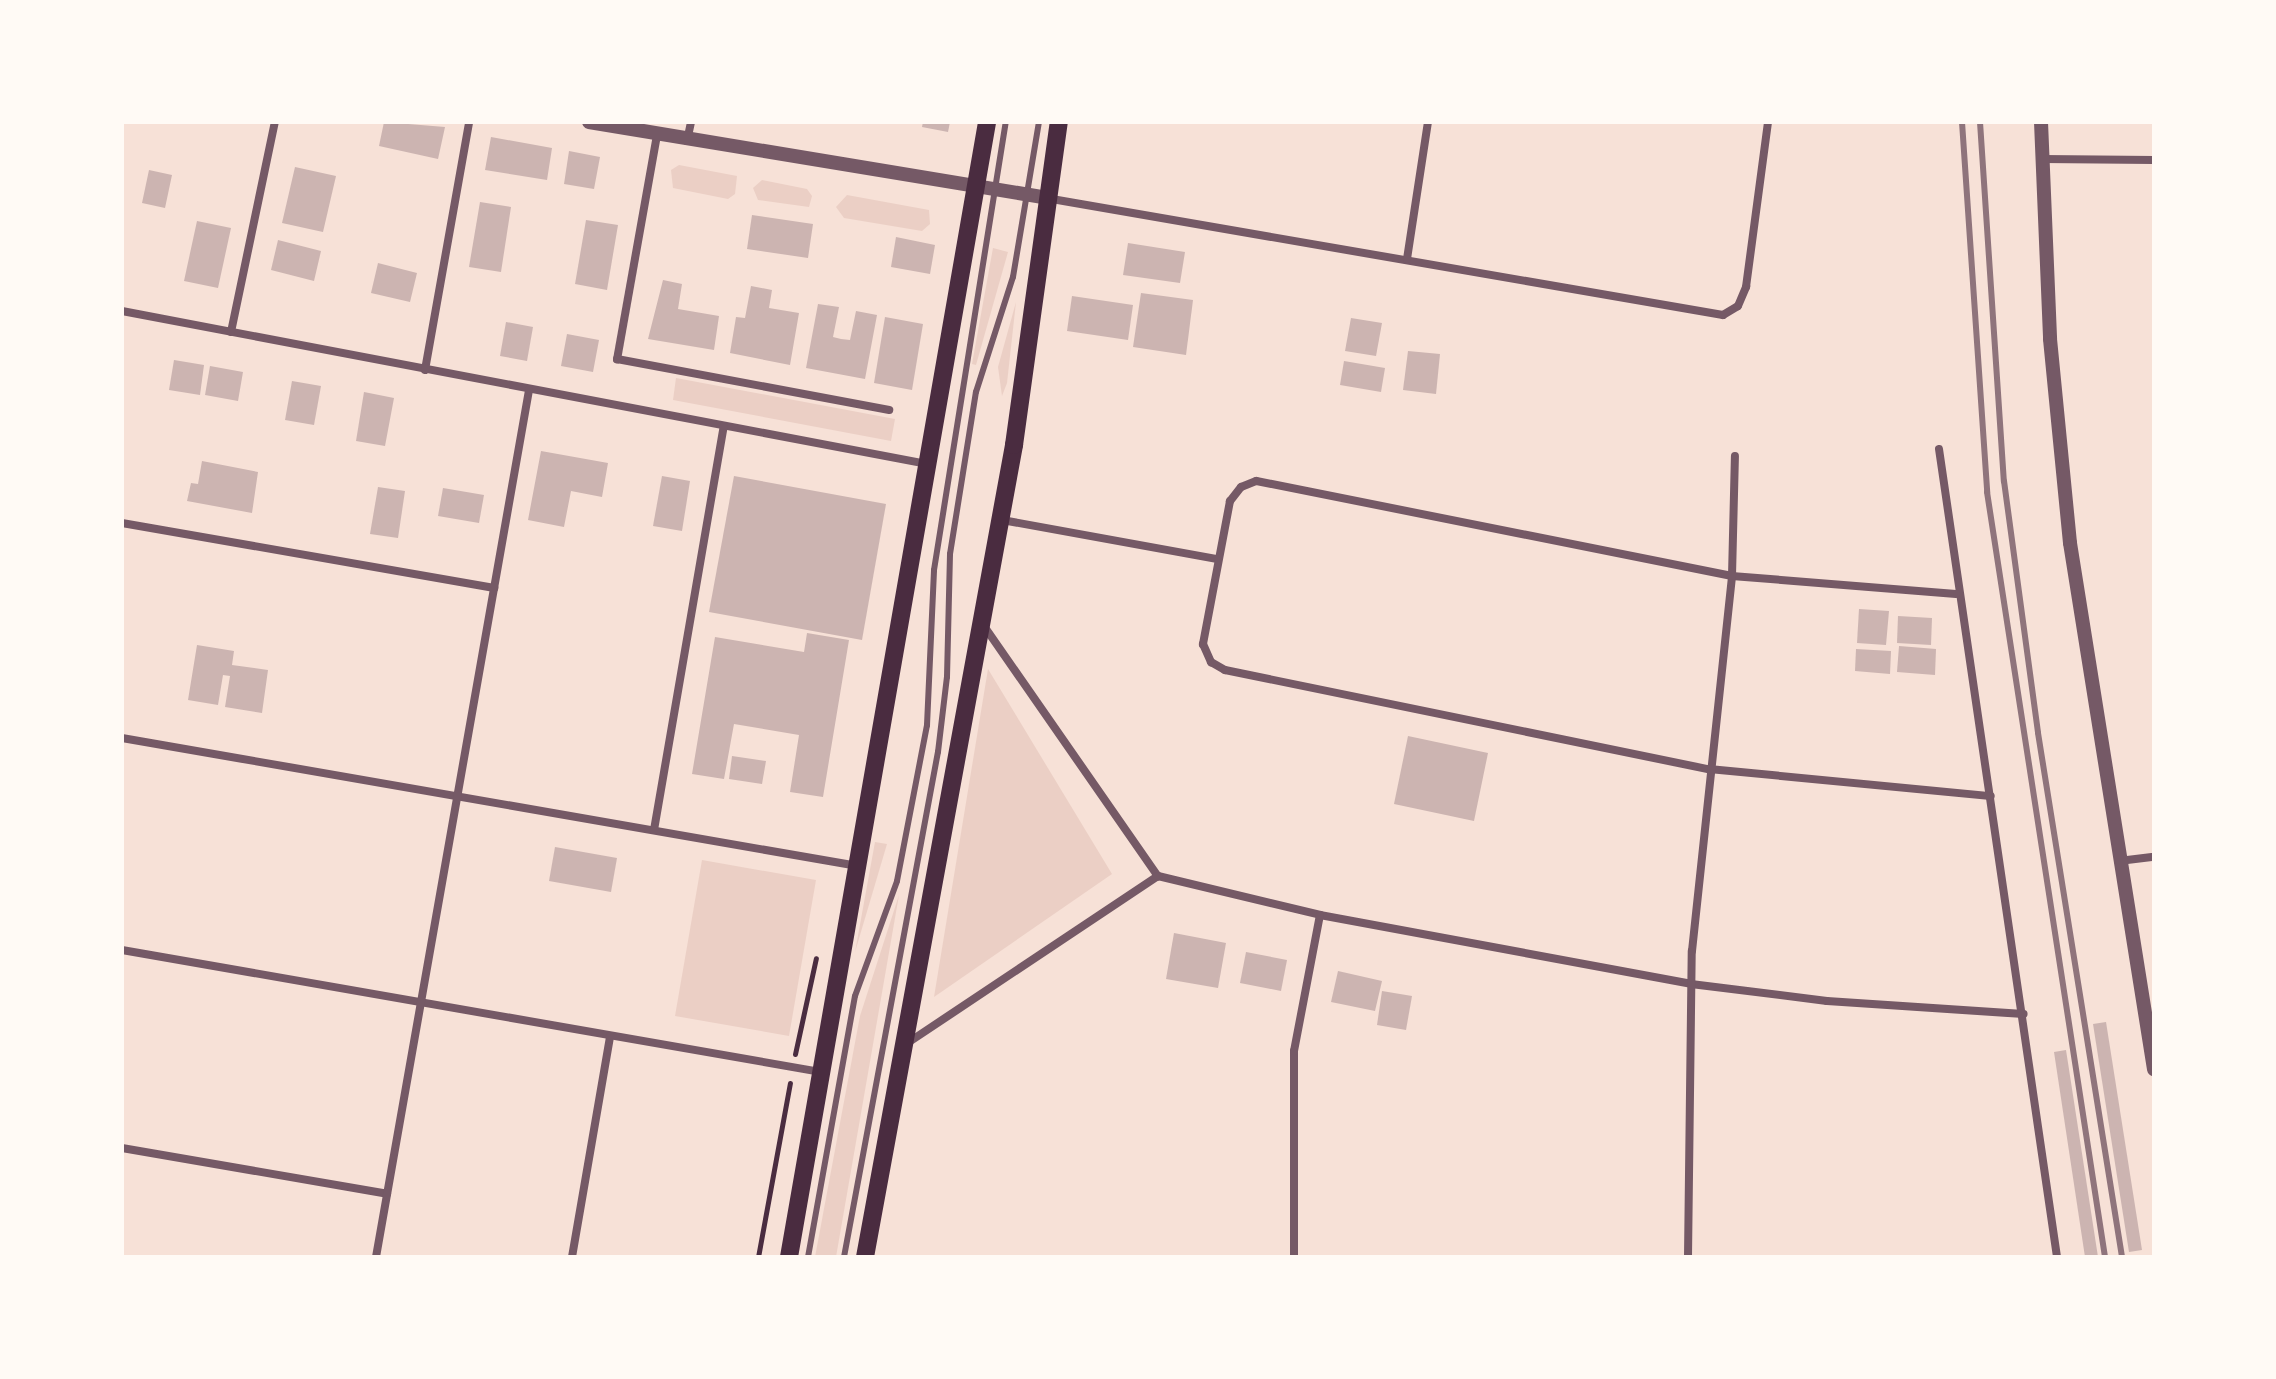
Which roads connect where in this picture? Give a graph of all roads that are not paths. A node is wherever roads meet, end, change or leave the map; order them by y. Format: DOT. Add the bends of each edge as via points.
graph roads {
  1 [pos="275,122"];
  2 [pos="469,122"];
  3 [pos="589,122"];
  4 [pos="691,122"];
  5 [pos="987,122"];
  6 [pos="1006,122"];
  7 [pos="1039,122"];
  8 [pos="1059,122"];
  9 [pos="1428,122"];
  10 [pos="1768,122"];
  11 [pos="2041,122"];
  12 [pos="657,135"];
  13 [pos="687,141"];
  14 [pos="2042,159"];
  15 [pos="2154,160"];
  16 [pos="974,189"];
  17 [pos="994,191"];
  18 [pos="1026,196"];
  19 [pos="1046,198"];
  20 [pos="1407,259"];
  21 [pos="122,311"];
  22 [pos="231,332"];
  23 [pos="425,370"];
  24 [pos="529,390"];
  25 [pos="889,410"];
  26 [pos="724,426"];
  27 [pos="1939,449"];
  28 [pos="1735,456"];
  29 [pos="929,464"];
  30 [pos="1000,520"];
  31 [pos="122,523"];
  32 [pos="1217,559"];
  33 [pos="1732,576"];
  34 [pos="494,588"];
  35 [pos="1956,594"];
  36 [pos="980,620"];
  37 [pos="122,738"];
  38 [pos="1709,769"];
  39 [pos="458,795"];
  40 [pos="1991,796"];
  41 [pos="654,830"];
  42 [pos="2154,857"];
  43 [pos="2118,861"];
  44 [pos="859,866"];
  45 [pos="1158,876"];
  46 [pos="1320,915"];
  47 [pos="122,950"];
  48 [pos="1691,984"];
  49 [pos="420,1004"];
  50 [pos="2024,1014"];
  51 [pos="610,1036"];
  52 [pos="903,1046"];
  53 [pos="2154,1069"];
  54 [pos="822,1072"];
  55 [pos="122,1148"];
  56 [pos="387,1194"];
  57 [pos="376,1257"];
  58 [pos="572,1257"];
  59 [pos="789,1257"];
  60 [pos="808,1257"];
  61 [pos="844,1257"];
  62 [pos="865,1257"];
  63 [pos="1294,1257"];
  64 [pos="1688,1257"];
  65 [pos="2057,1257"];
  1 -- 22 [label="street"];
  2 -- 23 [label="street"];
  3 -- 12 [label="street"];
  4 -- 13 [label="street"];
  5 -- 16 [label="main road"];
  6 -- 17 [label="lane"];
  7 -- 18 [label="lane"];
  8 -- 19 [label="main road"];
  9 -- 20 [label="street"];
  10 -- 20 [label="street" via="1748,274 1738,306 1714,315"];
  11 -- 14 [label="street"];
  12 -- 13 [label="street"];
  12 -- 25 [label="street" via="617,359"];
  13 -- 16 [label="street"];
  14 -- 15 [label="street"];
  14 -- 43 [label="street" via="2057,430"];
  16 -- 17 [label="street"];
  16 -- 29 [label="main road"];
  17 -- 18 [label="street"];
  17 -- 60 [label="lane" via="934,570 927,725 897,881 852,1006"];
  18 -- 19 [label="street"];
  18 -- 61 [label="lane" via="1013,277 976,392 950,554 947,677 938,752"];
  19 -- 20 [label="street"];
  19 -- 30 [label="main road"];
  21 -- 22 [label="street"];
  22 -- 23 [label="street"];
  23 -- 24 [label="street"];
  24 -- 26 [label="street"];
  24 -- 34 [label="street"];
  26 -- 29 [label="street"];
  26 -- 41 [label="street"];
  27 -- 35 [label="street"];
  28 -- 33 [label="street"];
  29 -- 44 [label="main road"];
  30 -- 32 [label="street"];
  30 -- 36 [label="main road"];
  31 -- 34 [label="street"];
  32 -- 33 [label="street" via="1234,493 1248,483 1264,481"];
  32 -- 38 [label="street" via="1203,644 1211,662 1225,670"];
  33 -- 35 [label="street"];
  33 -- 38 [label="street"];
  34 -- 39 [label="street"];
  35 -- 40 [label="street"];
  36 -- 45 [label="street"];
  36 -- 52 [label="main road"];
  37 -- 39 [label="street"];
  38 -- 40 [label="street"];
  38 -- 48 [label="street"];
  39 -- 41 [label="street"];
  39 -- 49 [label="street"];
  40 -- 50 [label="street"];
  41 -- 44 [label="street"];
  42 -- 43 [label="street"];
  43 -- 53 [label="street" via="2130,902"];
  44 -- 54 [label="main road"];
  45 -- 46 [label="street"];
  45 -- 52 [label="street"];
  46 -- 48 [label="street"];
  46 -- 63 [label="street" via="1294,1051"];
  47 -- 49 [label="street"];
  48 -- 50 [label="street" via="1827,1001"];
  48 -- 64 [label="street"];
  49 -- 51 [label="street"];
  49 -- 56 [label="street"];
  50 -- 65 [label="street"];
  51 -- 54 [label="street"];
  51 -- 58 [label="street"];
  52 -- 62 [label="main road"];
  54 -- 59 [label="main road"];
  55 -- 56 [label="street"];
  56 -- 57 [label="street"];
}
